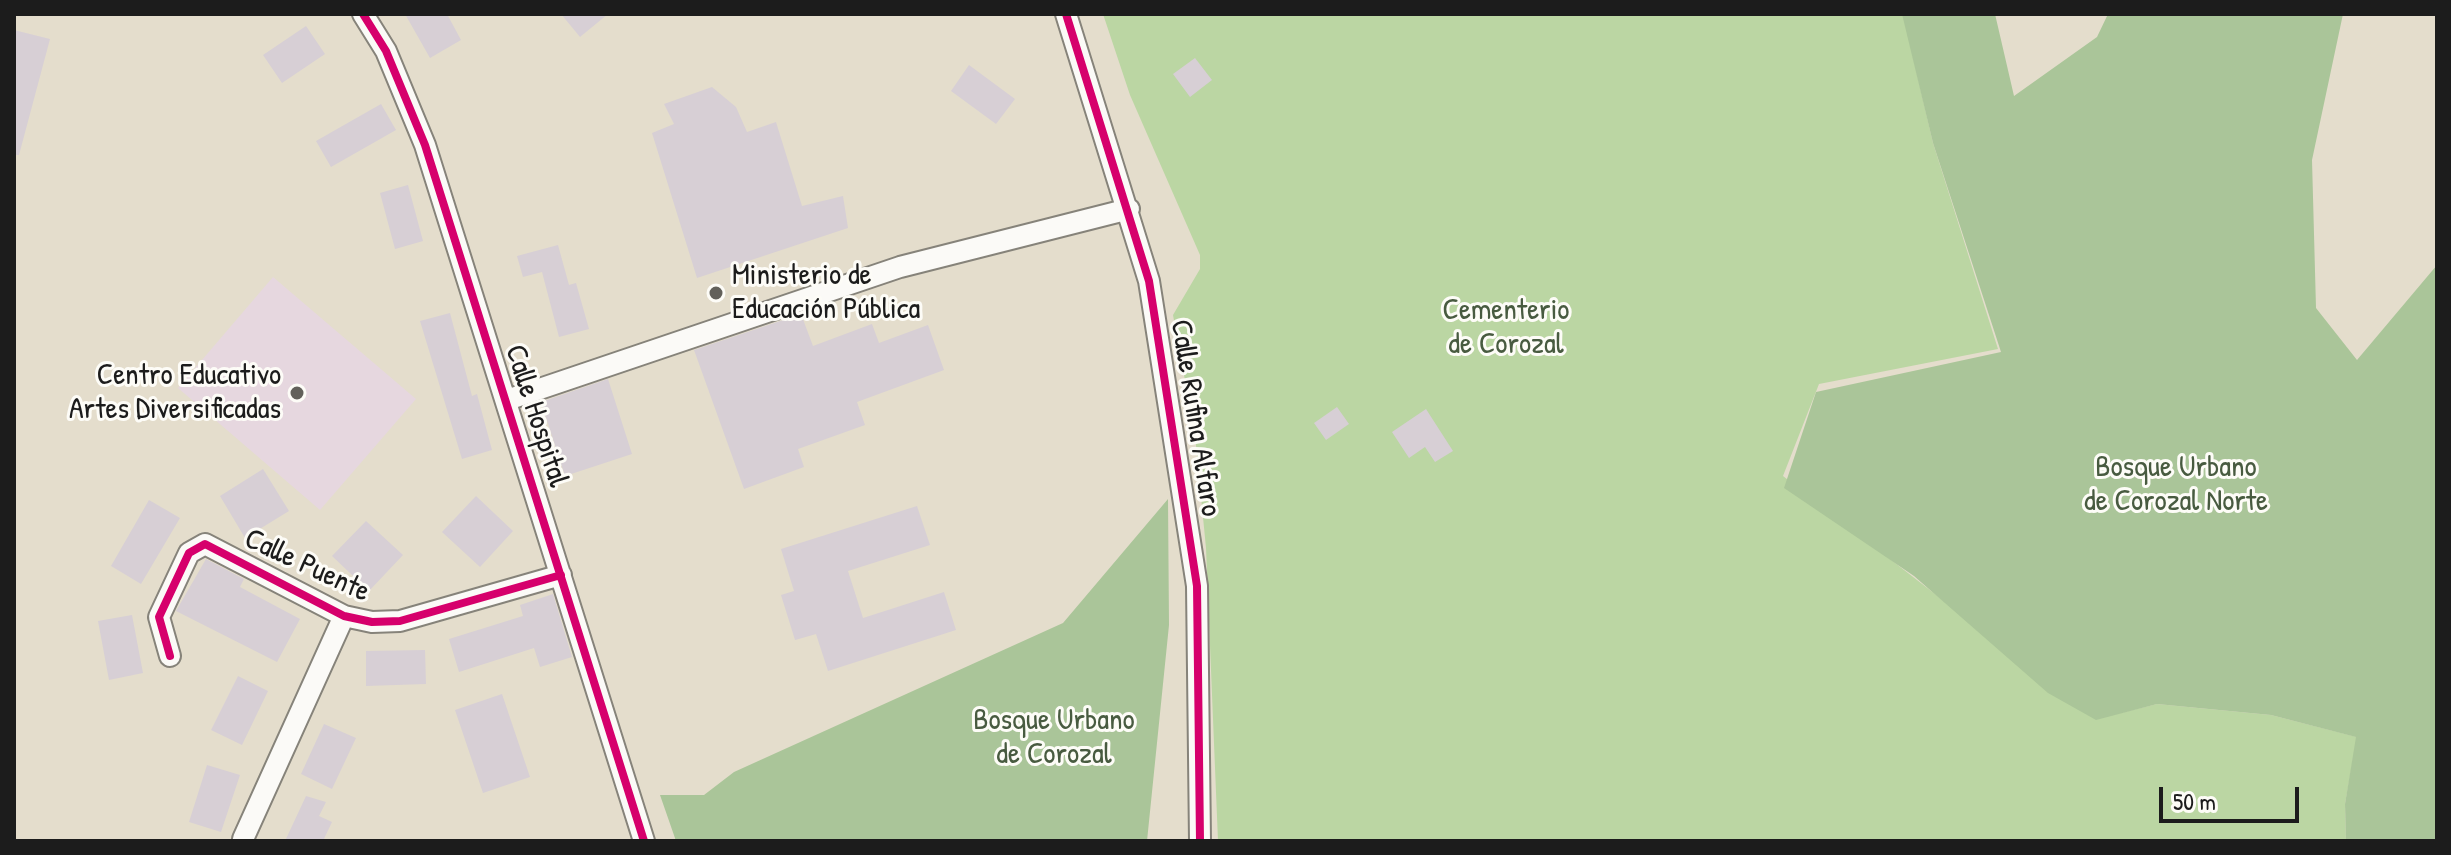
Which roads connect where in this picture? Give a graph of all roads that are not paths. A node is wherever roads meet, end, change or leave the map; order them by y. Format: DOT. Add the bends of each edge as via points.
graph roads {
  1 [pos="363,14"];
  2 [pos="1066,14"];
  3 [pos="1129,209"];
  4 [pos="507,400"];
  5 [pos="561,575"];
  6 [pos="344,616"];
  7 [pos="170,656"];
  8 [pos="243,839"];
  9 [pos="644,841"];
  10 [pos="1200,841"];
  1 -- 4 [label="street, Calle Hospital" via="386,51 425,145"];
  2 -- 3 [label="street, Calle Rufina Alfaro"];
  3 -- 4 [label="street" via="900,267"];
  3 -- 10 [label="street, Calle Rufina Alfaro" via="1149,281 1197,586"];
  4 -- 5 [label="street, Calle Hospital"];
  5 -- 6 [label="street, Calle Puente" via="400,621"];
  5 -- 9 [label="street, Calle Hospital"];
  6 -- 7 [label="street, Calle Puente" via="205,544 189,553 159,617"];
  6 -- 8 [label="street"];
}
